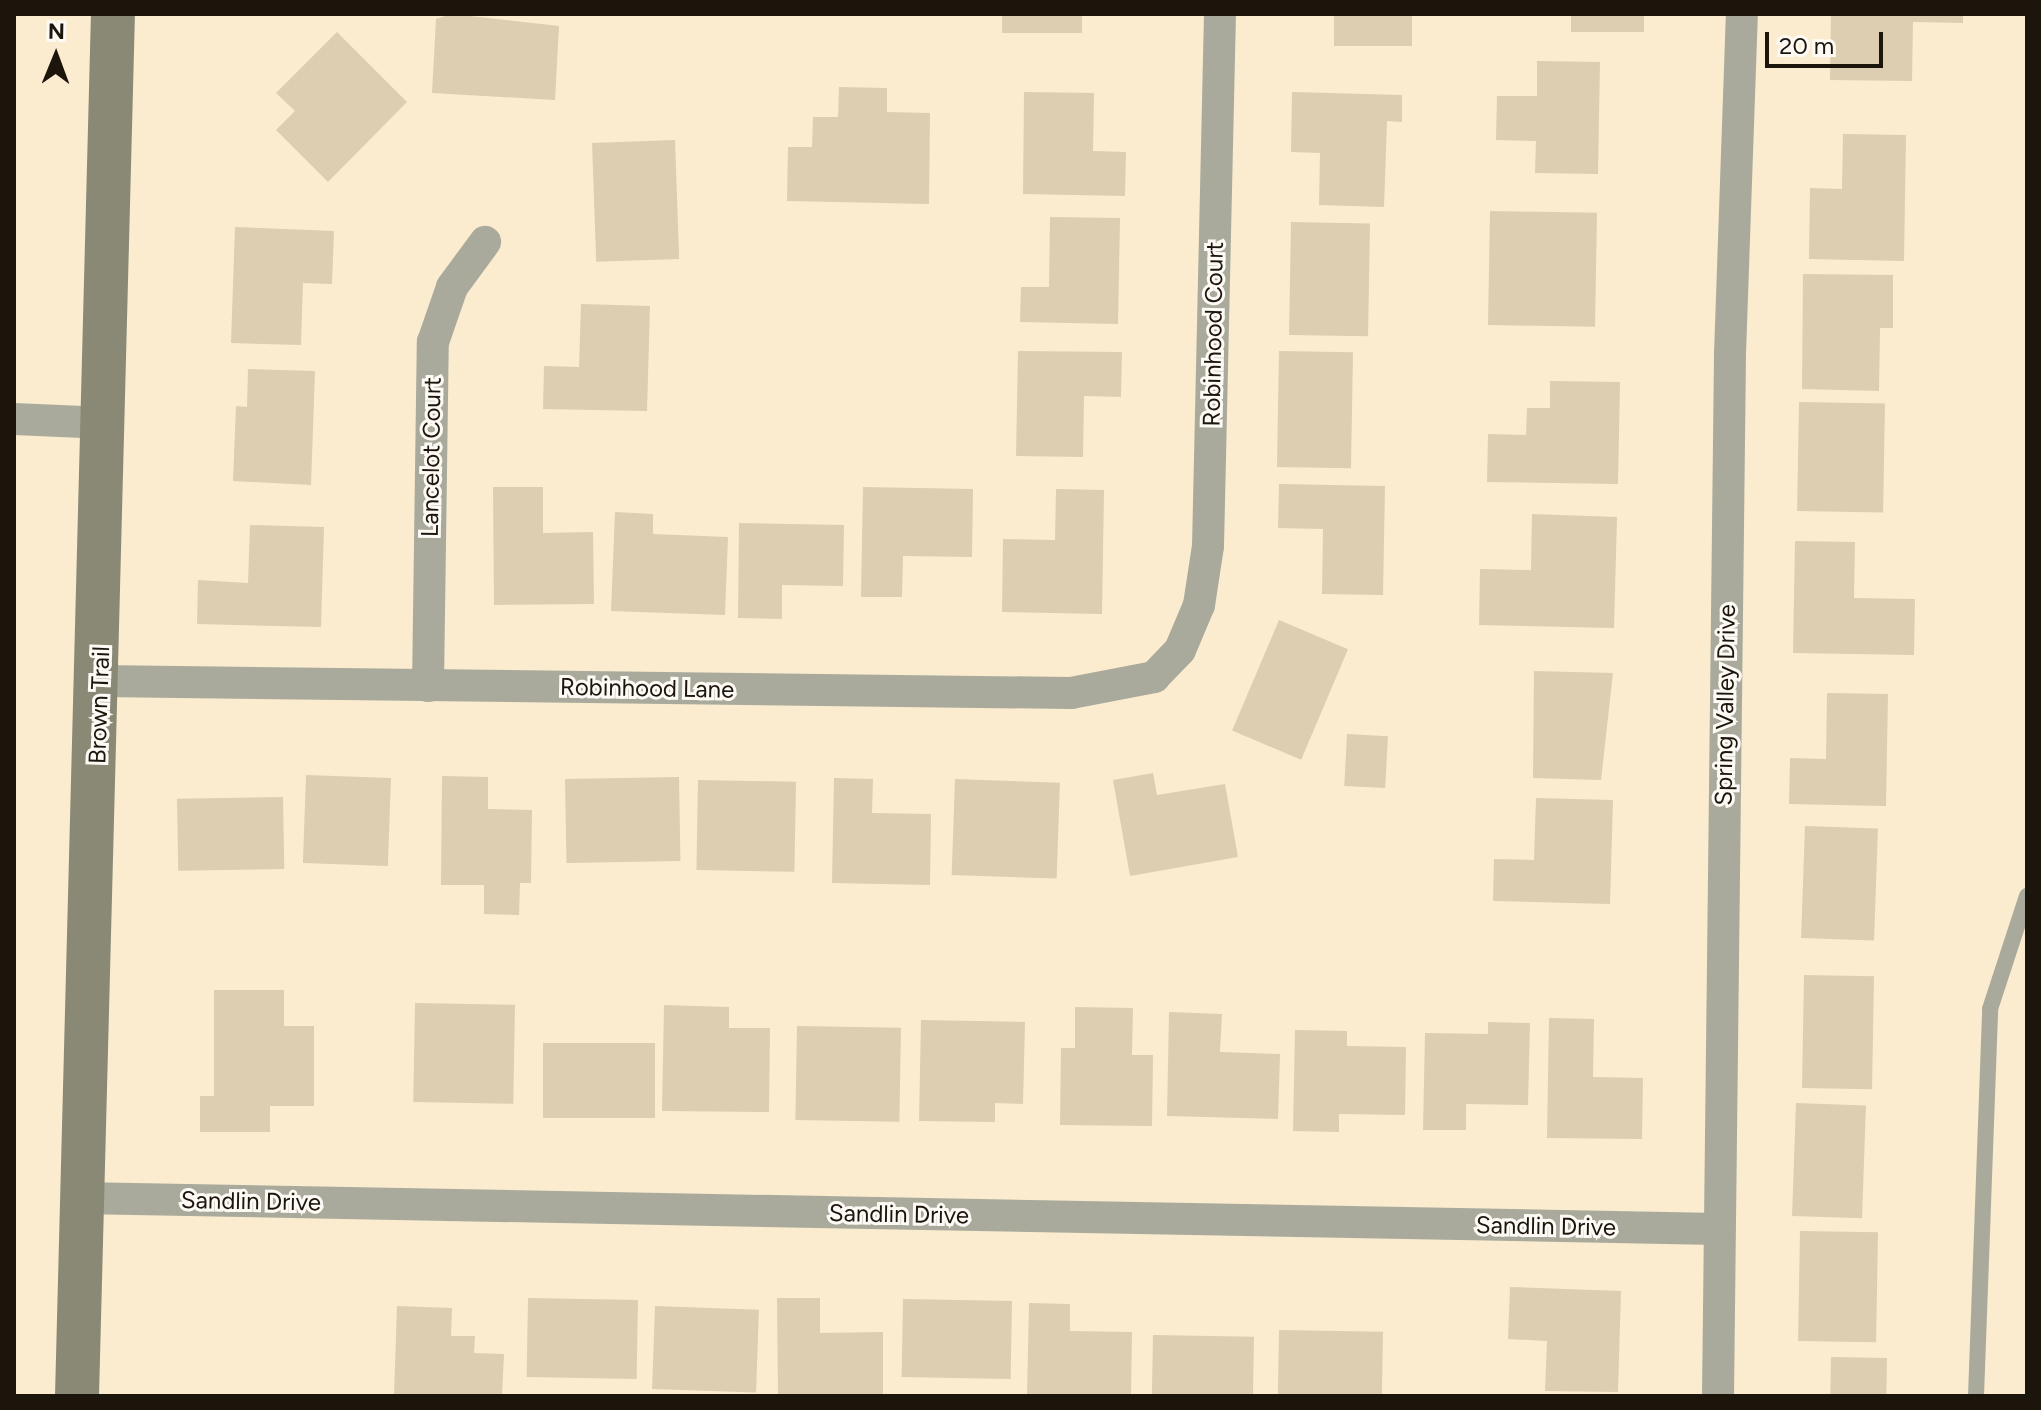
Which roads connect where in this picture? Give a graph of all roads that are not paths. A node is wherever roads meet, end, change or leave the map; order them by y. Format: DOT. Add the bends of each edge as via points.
graph roads {
  1 [pos="113,14"];
  2 [pos="1220,14"];
  3 [pos="1742,14"];
  4 [pos="485,242"];
  5 [pos="14,419"];
  6 [pos="106,423"];
  7 [pos="1180,650"];
  8 [pos="100,681"];
  9 [pos="428,686"];
  10 [pos="2027,896"];
  11 [pos="79,1198"];
  12 [pos="1718,1229"];
  13 [pos="77,1396"];
  14 [pos="1718,1396"];
  15 [pos="1976,1396"];
  1 -- 6 [label="street, Brown Trail"];
  2 -- 7 [label="street, Robinhood Court" via="1208,546 1199,605"];
  3 -- 12 [label="street, Spring Valley Drive" via="1730,354"];
  4 -- 9 [label="street, Lancelot Court" via="452,287 433,342"];
  5 -- 6 [label="street"];
  6 -- 8 [label="street, Brown Trail"];
  7 -- 9 [label="street, Robinhood Lane" via="1154,677 1071,693"];
  8 -- 9 [label="street, Robinhood Lane"];
  8 -- 11 [label="street, Brown Trail"];
  10 -- 15 [label="lane" via="1990,1009"];
  11 -- 12 [label="street, Sandlin Drive"];
  11 -- 13 [label="street, Brown Trail"];
  12 -- 14 [label="street, Spring Valley Drive"];
}
